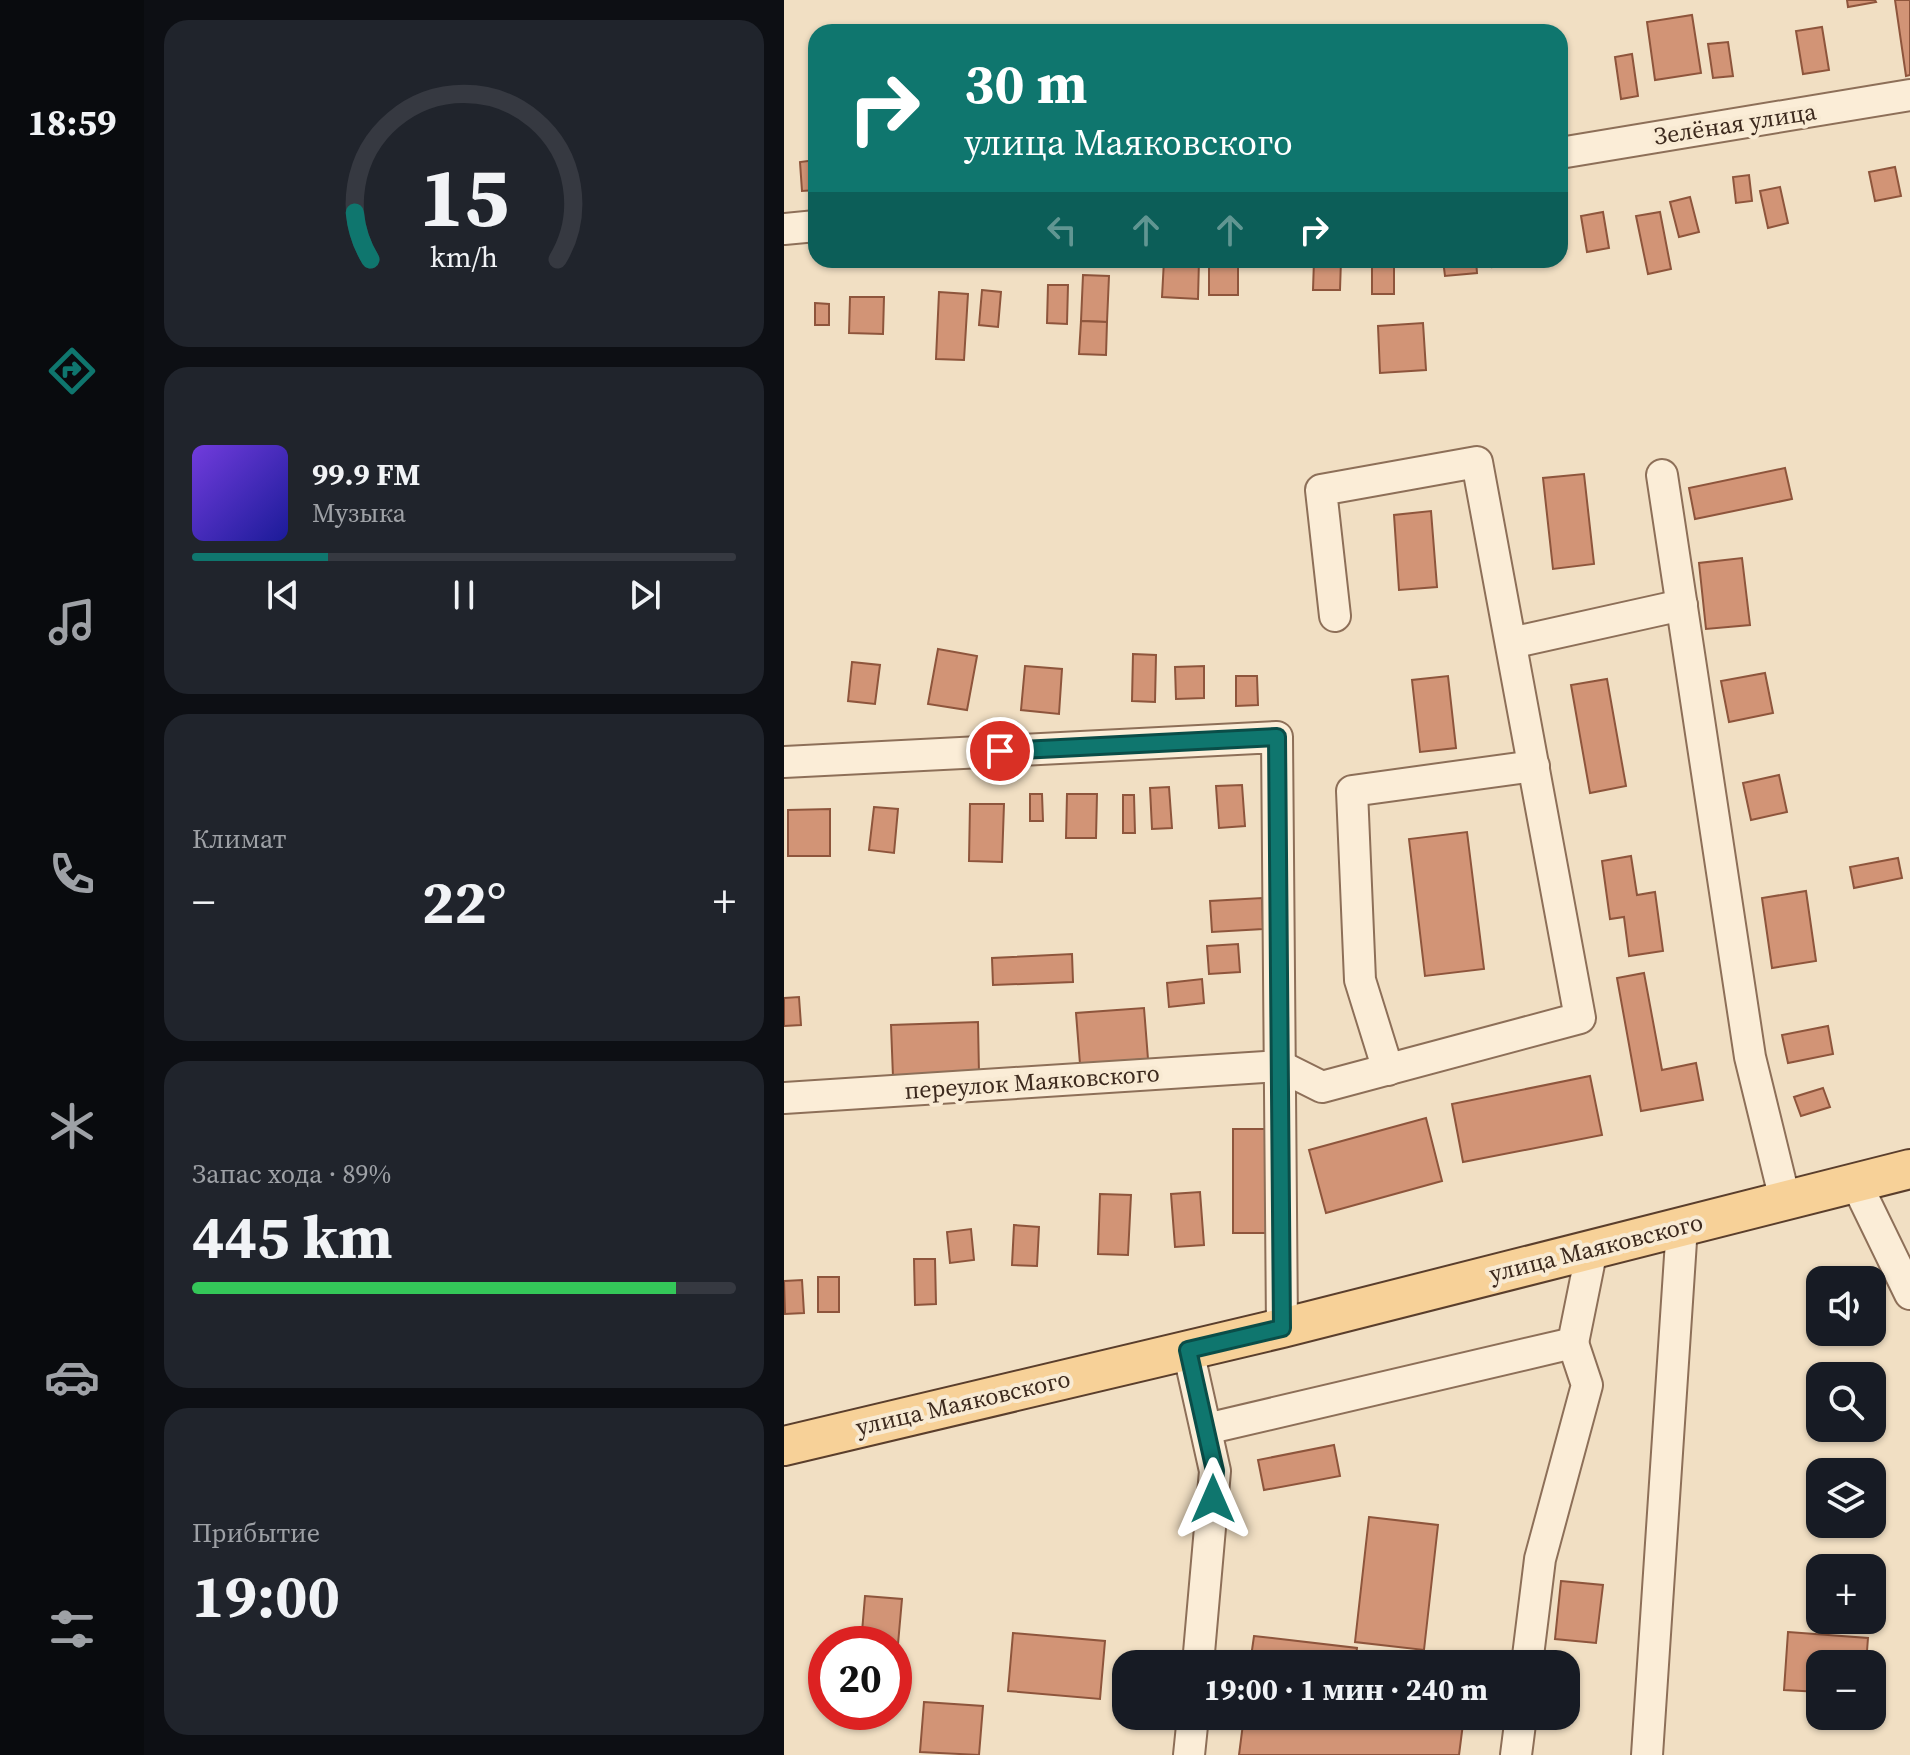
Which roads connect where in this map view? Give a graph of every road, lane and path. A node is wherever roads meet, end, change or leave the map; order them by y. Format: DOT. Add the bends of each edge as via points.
graph roads {
  1 [pos="1910,95"];
  2 [pos="1568,152"];
  3 [pos="808,227"];
  4 [pos="784,229"];
  5 [pos="1662,475"];
  6 [pos="1682,605"];
  7 [pos="1335,616"];
  8 [pos="1511,643"];
  9 [pos="784,762"];
  10 [pos="1534,766"];
  11 [pos="1280,1066"];
  12 [pos="1388,1070"];
  13 [pos="784,1098"];
  14 [pos="1910,1169"];
  15 [pos="1856,1183"];
  16 [pos="1785,1200"];
  17 [pos="1682,1226"];
  18 [pos="1592,1249"];
  19 [pos="1910,1294"];
  20 [pos="1282,1328"];
  21 [pos="1573,1343"];
  22 [pos="1188,1350"];
  23 [pos="1206,1429"];
  24 [pos="784,1446"];
  25 [pos="1199,1650"];
  26 [pos="1529,1650"];
  27 [pos="1192,1730"];
  28 [pos="1519,1730"];
  29 [pos="1189,1755"];
  30 [pos="1516,1755"];
  31 [pos="1647,1755"];
  1 -- 2 [label="street, Зелёная улица"];
  3 -- 4 [label="street"];
  5 -- 6 [label="street"];
  6 -- 8 [label="street"];
  6 -- 16 [label="street" via="1750,1057"];
  7 -- 8 [label="street" via="1321,490 1477,462"];
  8 -- 10 [label="street"];
  9 -- 11 [label="street" via="1277,737"];
  10 -- 12 [label="street" via="1580,1018"];
  10 -- 12 [label="street" via="1352,791 1360,980"];
  11 -- 12 [label="street" via="1322,1087"];
  11 -- 13 [label="street, переулок Маяковского"];
  11 -- 20 [label="street"];
  14 -- 15 [label="main road, улица Маяковского"];
  15 -- 16 [label="main road, улица Маяковского"];
  15 -- 19 [label="street"];
  16 -- 17 [label="main road, улица Маяковского"];
  17 -- 18 [label="main road, улица Маяковского"];
  17 -- 31 [label="street"];
  18 -- 20 [label="main road, улица Маяковского"];
  18 -- 21 [label="street"];
  20 -- 22 [label="main road, улица Маяковского"];
  21 -- 23 [label="street"];
  21 -- 26 [label="street" via="1587,1385 1540,1559"];
  22 -- 23 [label="street"];
  22 -- 24 [label="main road, улица Маяковского"];
  23 -- 25 [label="street" via="1215,1471"];
  27 -- 29 [label="street"];
  28 -- 30 [label="street"];
}
